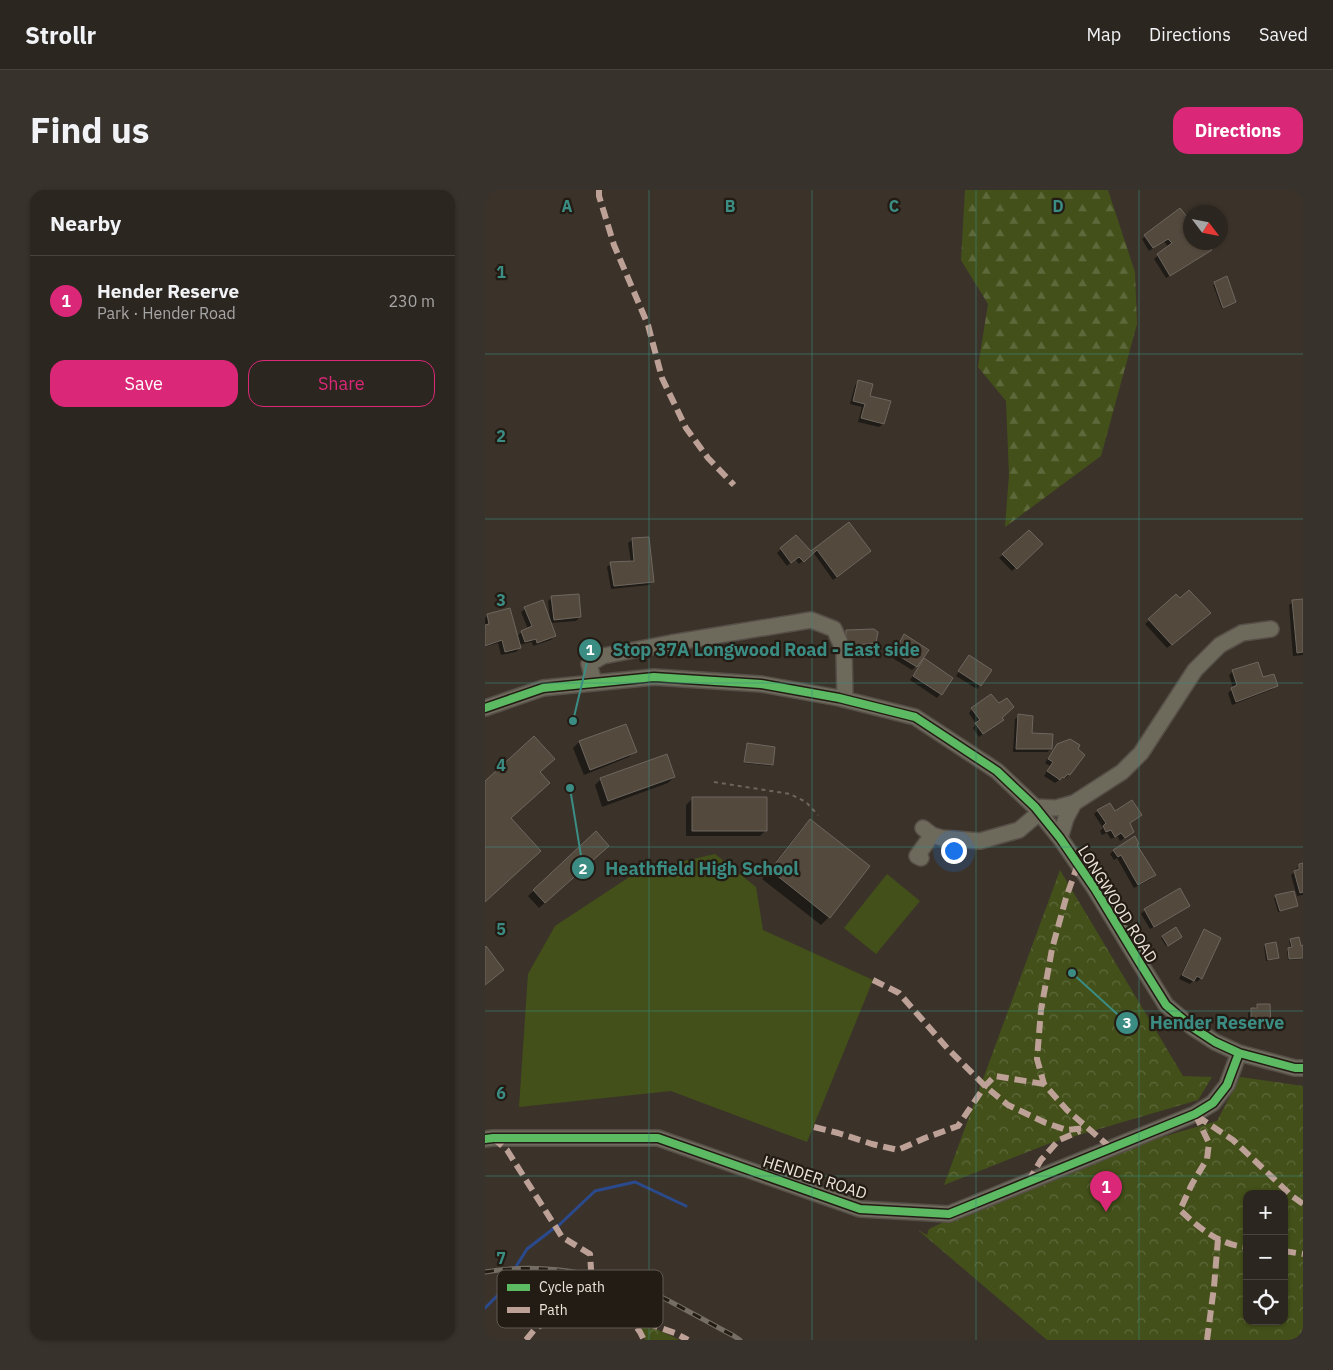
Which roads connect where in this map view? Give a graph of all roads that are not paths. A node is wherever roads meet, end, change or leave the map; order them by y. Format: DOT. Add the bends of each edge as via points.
graph roads {
  1 [pos="1271,629"];
  2 [pos="594,682"];
  3 [pos="845,699"];
  4 [pos="485,708"];
  5 [pos="1074,803"];
  6 [pos="1037,810"];
  7 [pos="1060,838"];
  8 [pos="921,858"];
  9 [pos="1239,1053"];
  10 [pos="1303,1068"];
  11 [pos="485,1139"];
  1 -- 5 [label="street" via="1242,633 1220,645 1195,670 1141,752 1122,772"];
  2 -- 3 [label="street, LONGWOOD ROAD" via="654,677 761,684"];
  2 -- 3 [label="street" via="589,664 603,656 811,620 834,629 844,651"];
  2 -- 4 [label="street, LONGWOOD ROAD" via="543,688"];
  3 -- 6 [label="street, LONGWOOD ROAD" via="915,717 997,771"];
  5 -- 6 [label="street"];
  5 -- 7 [label="street"];
  6 -- 7 [label="street, LONGWOOD ROAD"];
  6 -- 8 [label="street" via="1019,830 980,841 942,838 928,832 917,856"];
  7 -- 9 [label="street, LONGWOOD ROAD" via="1095,888 1166,1005 1192,1027"];
  9 -- 10 [label="street, LONGWOOD ROAD"];
  9 -- 11 [label="street, HENDER ROAD" via="1227,1085 1213,1102 1195,1114 949,1214 860,1210 658,1138"];
}
